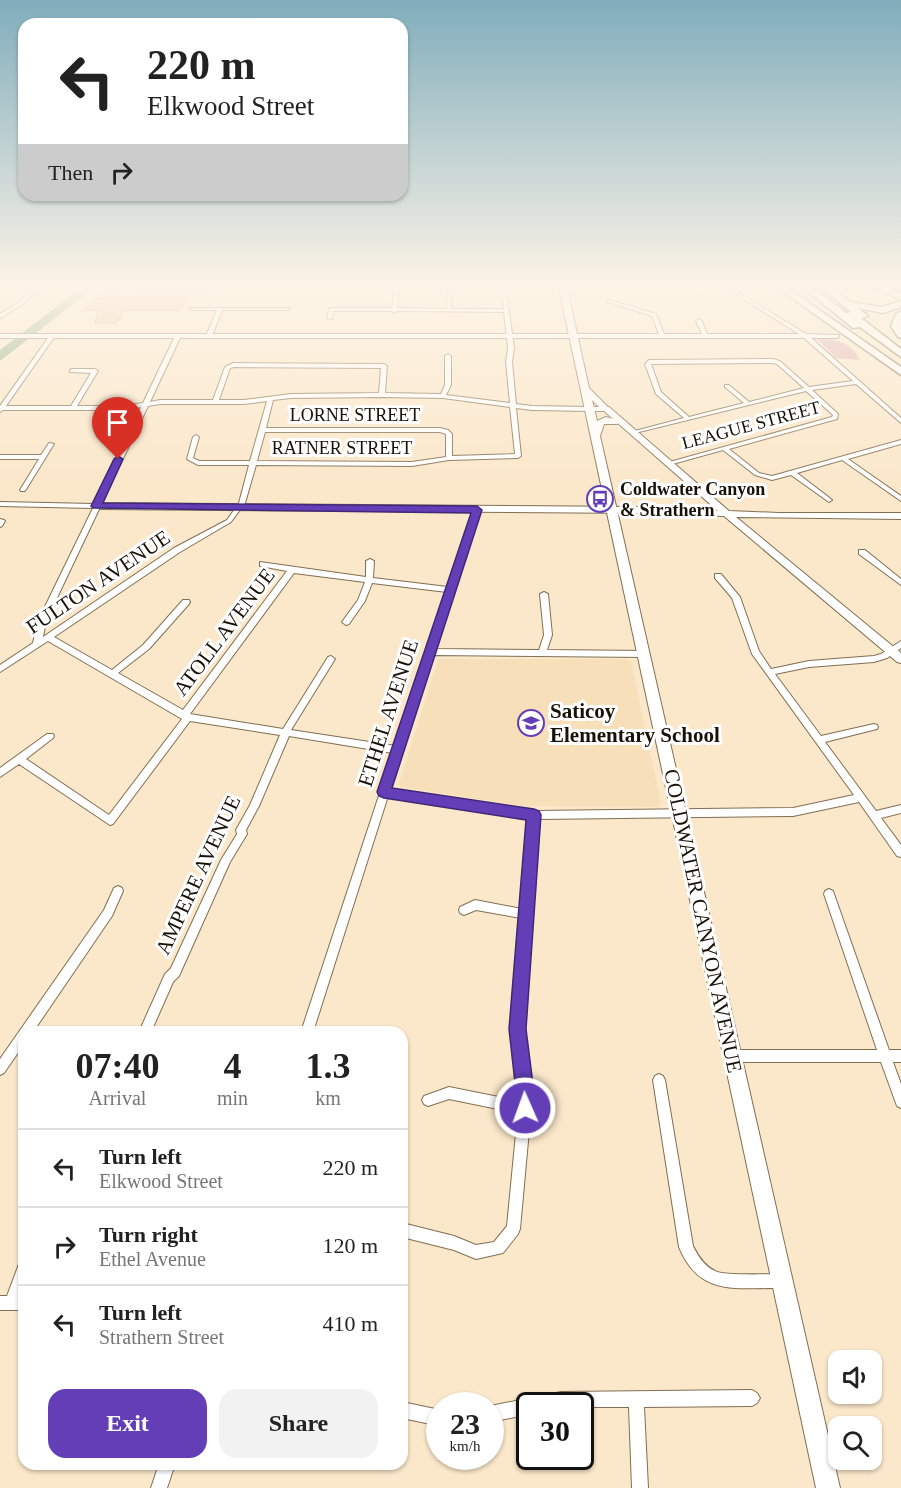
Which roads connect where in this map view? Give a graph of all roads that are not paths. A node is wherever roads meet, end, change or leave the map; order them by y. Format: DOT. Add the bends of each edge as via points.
graph roads {
  1 [pos="40,353"];
  2 [pos="171,353"];
  3 [pos="509,353"];
  4 [pos="578,353"];
  5 [pos="825,353"];
  6 [pos="875,353"];
  7 [pos="448,356"];
  8 [pos="72,371"];
  9 [pos="901,372"];
  10 [pos="857,382"];
  11 [pos="727,386"];
  12 [pos="586,388"];
  13 [pos="808,388"];
  14 [pos="382,395"];
  15 [pos="443,396"];
  16 [pos="272,398"];
  17 [pos="215,402"];
  18 [pos="145,404"];
  19 [pos="747,404"];
  20 [pos="513,406"];
  21 [pos="73,408"];
  22 [pos="1,409"];
  23 [pos="590,409"];
  24 [pos="606,410"];
  25 [pos="688,419"];
  26 [pos="901,420"];
  27 [pos="617,421"];
  28 [pos="263,430"];
  29 [pos="633,433"];
  30 [pos="596,435"];
  31 [pos="196,437"];
  32 [pos="897,443"];
  33 [pos="51,444"];
  34 [pos="724,448"];
  35 [pos="901,449"];
  36 [pos="0,457"];
  37 [pos="42,457"];
  38 [pos="449,458"];
  39 [pos="844,459"];
  40 [pos="254,463"];
  41 [pos="669,464"];
  42 [pos="793,473"];
  43 [pos="23,490"];
  44 [pos="901,499"];
  45 [pos="829,500"];
  46 [pos="0,505"];
  47 [pos="95,509"];
  48 [pos="238,509"];
  49 [pos="477,510"];
  50 [pos="613,510"];
  51 [pos="726,513"];
  52 [pos="901,516"];
  53 [pos="862,552"];
  54 [pos="370,561"];
  55 [pos="263,564"];
  56 [pos="292,570"];
  57 [pos="718,576"];
  58 [pos="370,580"];
  59 [pos="901,583"];
  60 [pos="450,590"];
  61 [pos="544,594"];
  62 [pos="186,602"];
  63 [pos="346,622"];
  64 [pos="48,637"];
  65 [pos="38,644"];
  66 [pos="901,644"];
  67 [pos="891,651"];
  68 [pos="430,652"];
  69 [pos="542,653"];
  70 [pos="645,654"];
  71 [pos="331,658"];
  72 [pos="901,659"];
  73 [pos="0,669"];
  74 [pos="769,672"];
  75 [pos="112,674"];
  76 [pos="186,716"];
  77 [pos="874,728"];
  78 [pos="286,734"];
  79 [pos="51,736"];
  80 [pos="820,740"];
  81 [pos="398,750"];
  82 [pos="19,759"];
  83 [pos="0,773"];
  84 [pos="384,792"];
  85 [pos="860,798"];
  86 [pos="901,809"];
  87 [pos="680,813"];
  88 [pos="534,815"];
  89 [pos="873,816"];
  90 [pos="901,853"];
  91 [pos="118,891"];
  92 [pos="829,894"];
  93 [pos="464,910"];
  94 [pos="526,915"];
  95 [pos="30,1026"];
  96 [pos="148,1026"];
  97 [pos="309,1026"];
  98 [pos="18,1043"];
  99 [pos="733,1056"];
  100 [pos="885,1056"];
  101 [pos="901,1056"];
  102 [pos="0,1069"];
  103 [pos="659,1080"];
  104 [pos="428,1100"];
  105 [pos="901,1102"];
  106 [pos="525,1108"];
  107 [pos="408,1232"];
  108 [pos="783,1281"];
  109 [pos="18,1286"];
  110 [pos="12,1303"];
  111 [pos="752,1398"];
  112 [pos="594,1400"];
  113 [pos="636,1400"];
  114 [pos="408,1411"];
  115 [pos="426,1415"];
  116 [pos="165,1470"];
  117 [pos="159,1488"];
  118 [pos="640,1488"];
  119 [pos="828,1488"];
  1 -- 22 [label="street"];
  2 -- 18 [label="street"];
  3 -- 20 [label="street"];
  4 -- 12 [label="main road, COLDWATER CANYON AVENUE"];
  5 -- 10 [label="street"];
  6 -- 9 [label="highway"];
  7 -- 15 [label="street" via="448,385"];
  8 -- 21 [label="street" via="95,371"];
  10 -- 13 [label="street"];
  10 -- 26 [label="street"];
  11 -- 19 [label="street"];
  12 -- 23 [label="main road, COLDWATER CANYON AVENUE"];
  12 -- 24 [label="main road"];
  13 -- 19 [label="street"];
  13 -- 25 [label="street" via="774,361 649,362 658,393"];
  13 -- 34 [label="street, LEAGUE STREET" via="837,415 835,418"];
  14 -- 15 [label="street"];
  14 -- 16 [label="street"];
  14 -- 17 [label="street" via="384,366 230,366"];
  15 -- 20 [label="street"];
  16 -- 17 [label="street"];
  16 -- 28 [label="street"];
  17 -- 18 [label="street"];
  18 -- 21 [label="street"];
  18 -- 47 [label="street"];
  19 -- 25 [label="street"];
  20 -- 23 [label="street"];
  20 -- 38 [label="street, RATNER STREET" via="518,456"];
  21 -- 22 [label="street"];
  23 -- 24 [label="street"];
  23 -- 27 [label="street" via="602,410"];
  23 -- 30 [label="main road, COLDWATER CANYON AVENUE"];
  24 -- 29 [label="street"];
  25 -- 29 [label="street"];
  27 -- 29 [label="street"];
  27 -- 30 [label="main road" via="600,423"];
  28 -- 38 [label="street, LORNE STREET" via="446,431"];
  28 -- 40 [label="street"];
  29 -- 41 [label="street"];
  30 -- 50 [label="main road, COLDWATER CANYON AVENUE"];
  31 -- 40 [label="street, RATNER STREET" via="192,462"];
  32 -- 35 [label="street"];
  32 -- 39 [label="street"];
  33 -- 37 [label="street"];
  34 -- 41 [label="street, LEAGUE STREET"];
  34 -- 42 [label="street" via="762,477"];
  36 -- 37 [label="street"];
  37 -- 43 [label="street"];
  38 -- 40 [label="street, RATNER STREET" via="412,464"];
  39 -- 42 [label="street"];
  39 -- 44 [label="street"];
  40 -- 48 [label="street"];
  41 -- 51 [label="street"];
  42 -- 45 [label="street"];
  46 -- 47 [label="street"];
  47 -- 48 [label="street"];
  47 -- 65 [label="street" via="42,621"];
  48 -- 49 [label="street"];
  48 -- 64 [label="street, FULTON AVENUE" via="222,527 177,550"];
  49 -- 50 [label="street"];
  49 -- 60 [label="street, ETHEL AVENUE"];
  50 -- 51 [label="street"];
  50 -- 70 [label="main road, COLDWATER CANYON AVENUE"];
  51 -- 52 [label="street"];
  51 -- 67 [label="street"];
  53 -- 59 [label="street"];
  54 -- 58 [label="street"];
  55 -- 56 [label="street"];
  56 -- 58 [label="street"];
  56 -- 76 [label="street, ATOLL AVENUE"];
  57 -- 74 [label="street" via="736,597 755,652"];
  58 -- 60 [label="street"];
  58 -- 63 [label="street"];
  60 -- 68 [label="street, ETHEL AVENUE"];
  61 -- 69 [label="street" via="548,635"];
  62 -- 75 [label="street" via="146,647"];
  64 -- 65 [label="street, FULTON AVENUE"];
  64 -- 75 [label="street"];
  65 -- 73 [label="street, FULTON AVENUE"];
  66 -- 67 [label="street"];
  67 -- 72 [label="street"];
  67 -- 74 [label="street" via="874,659 809,664"];
  68 -- 69 [label="street"];
  68 -- 81 [label="street, ETHEL AVENUE"];
  69 -- 70 [label="street"];
  70 -- 87 [label="main road, COLDWATER CANYON AVENUE"];
  71 -- 78 [label="street, AMPERE AVENUE"];
  74 -- 80 [label="street"];
  75 -- 76 [label="street"];
  76 -- 78 [label="street"];
  76 -- 82 [label="street, ATOLL AVENUE" via="110,821"];
  77 -- 80 [label="street"];
  78 -- 81 [label="street"];
  78 -- 96 [label="street, AMPERE AVENUE" via="242,834"];
  79 -- 82 [label="street"];
  80 -- 85 [label="street"];
  81 -- 84 [label="street, ETHEL AVENUE"];
  82 -- 83 [label="street"];
  84 -- 88 [label="street"];
  84 -- 97 [label="street, ETHEL AVENUE"];
  85 -- 87 [label="street" via="793,812"];
  85 -- 89 [label="street"];
  86 -- 89 [label="street"];
  87 -- 88 [label="street"];
  87 -- 99 [label="main road, COLDWATER CANYON AVENUE"];
  88 -- 94 [label="street"];
  89 -- 90 [label="street"];
  91 -- 95 [label="street" via="108,913"];
  92 -- 100 [label="street"];
  93 -- 94 [label="street" via="476,905"];
  94 -- 106 [label="street" via="518,1029"];
  98 -- 102 [label="street"];
  99 -- 100 [label="street"];
  99 -- 108 [label="main road, COLDWATER CANYON AVENUE"];
  100 -- 101 [label="street"];
  100 -- 105 [label="street"];
  103 -- 108 [label="street" via="686,1247 692,1261 719,1280"];
  104 -- 106 [label="street" via="449,1093"];
  106 -- 107 [label="street" via="513,1229 498,1248 476,1252"];
  108 -- 119 [label="main road, COLDWATER CANYON AVENUE"];
  109 -- 110 [label="street"];
  111 -- 113 [label="street"];
  112 -- 113 [label="street"];
  113 -- 118 [label="street"];
  114 -- 115 [label="street"];
  116 -- 117 [label="street"];
}
